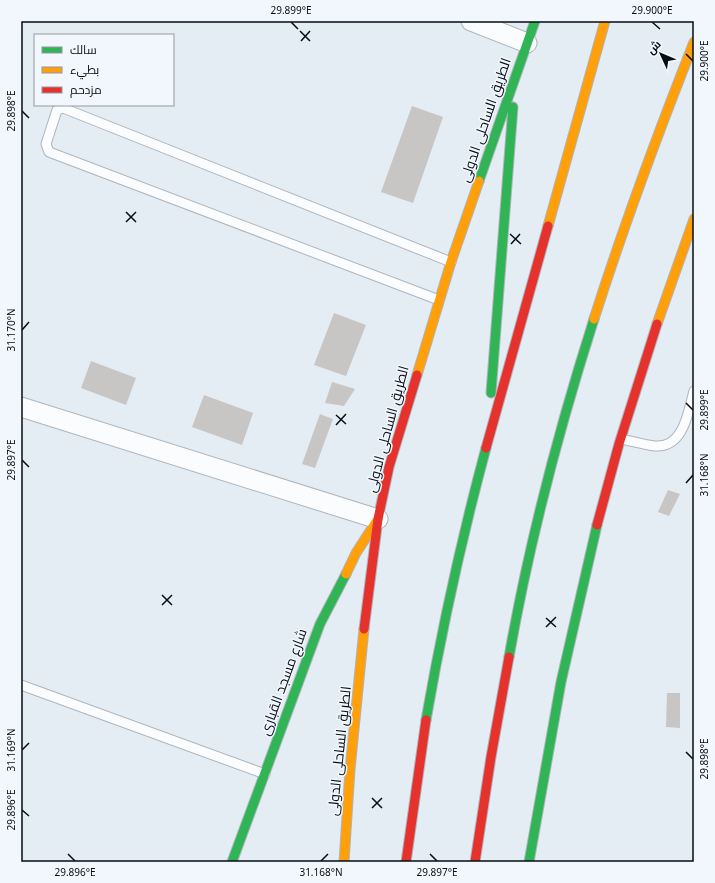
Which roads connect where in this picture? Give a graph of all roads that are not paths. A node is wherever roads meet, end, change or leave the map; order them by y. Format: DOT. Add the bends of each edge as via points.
graph roads {
  1 [pos="471,21"];
  2 [pos="535,21"];
  3 [pos="605,21"];
  4 [pos="694,42"];
  5 [pos="527,44"];
  6 [pos="515,76"];
  7 [pos="694,219"];
  8 [pos="451,262"];
  9 [pos="439,300"];
  10 [pos="694,391"];
  11 [pos="21,407"];
  12 [pos="621,439"];
  13 [pos="487,441"];
  14 [pos="378,520"];
  15 [pos="21,685"];
  16 [pos="265,774"];
  17 [pos="232,862"];
  18 [pos="344,862"];
  19 [pos="406,862"];
  20 [pos="475,862"];
  21 [pos="529,862"];
  1 -- 5 [label="street"];
  2 -- 5 [label="main road, الطريق الساحلى الدولى"];
  3 -- 13 [label="main road"];
  4 -- 20 [label="main road" via="653,143 624,225 576,376 552,464 511,640"];
  5 -- 6 [label="main road, الطريق الساحلى الدولى"];
  6 -- 8 [label="main road, الطريق الساحلى الدولى"];
  6 -- 13 [label="main road"];
  7 -- 12 [label="main road" via="636,386"];
  8 -- 9 [label="main road, الطريق الساحلى الدولى"];
  8 -- 9 [label="lane" via="63,108 57,110 46,144 49,152"];
  9 -- 14 [label="main road, الطريق الساحلى الدولى" via="389,467"];
  10 -- 12 [label="lane" via="684,425 674,441 655,446"];
  11 -- 14 [label="street"];
  12 -- 21 [label="main road" via="571,631 551,728"];
  13 -- 19 [label="main road" via="468,514 436,661"];
  14 -- 16 [label="main road, شارع مسجد القبارى" via="356,553 320,624"];
  14 -- 18 [label="main road, الطريق الساحلى الدولى" via="350,770"];
  15 -- 16 [label="lane"];
  16 -- 17 [label="main road, شارع مسجد القبارى"];
}
